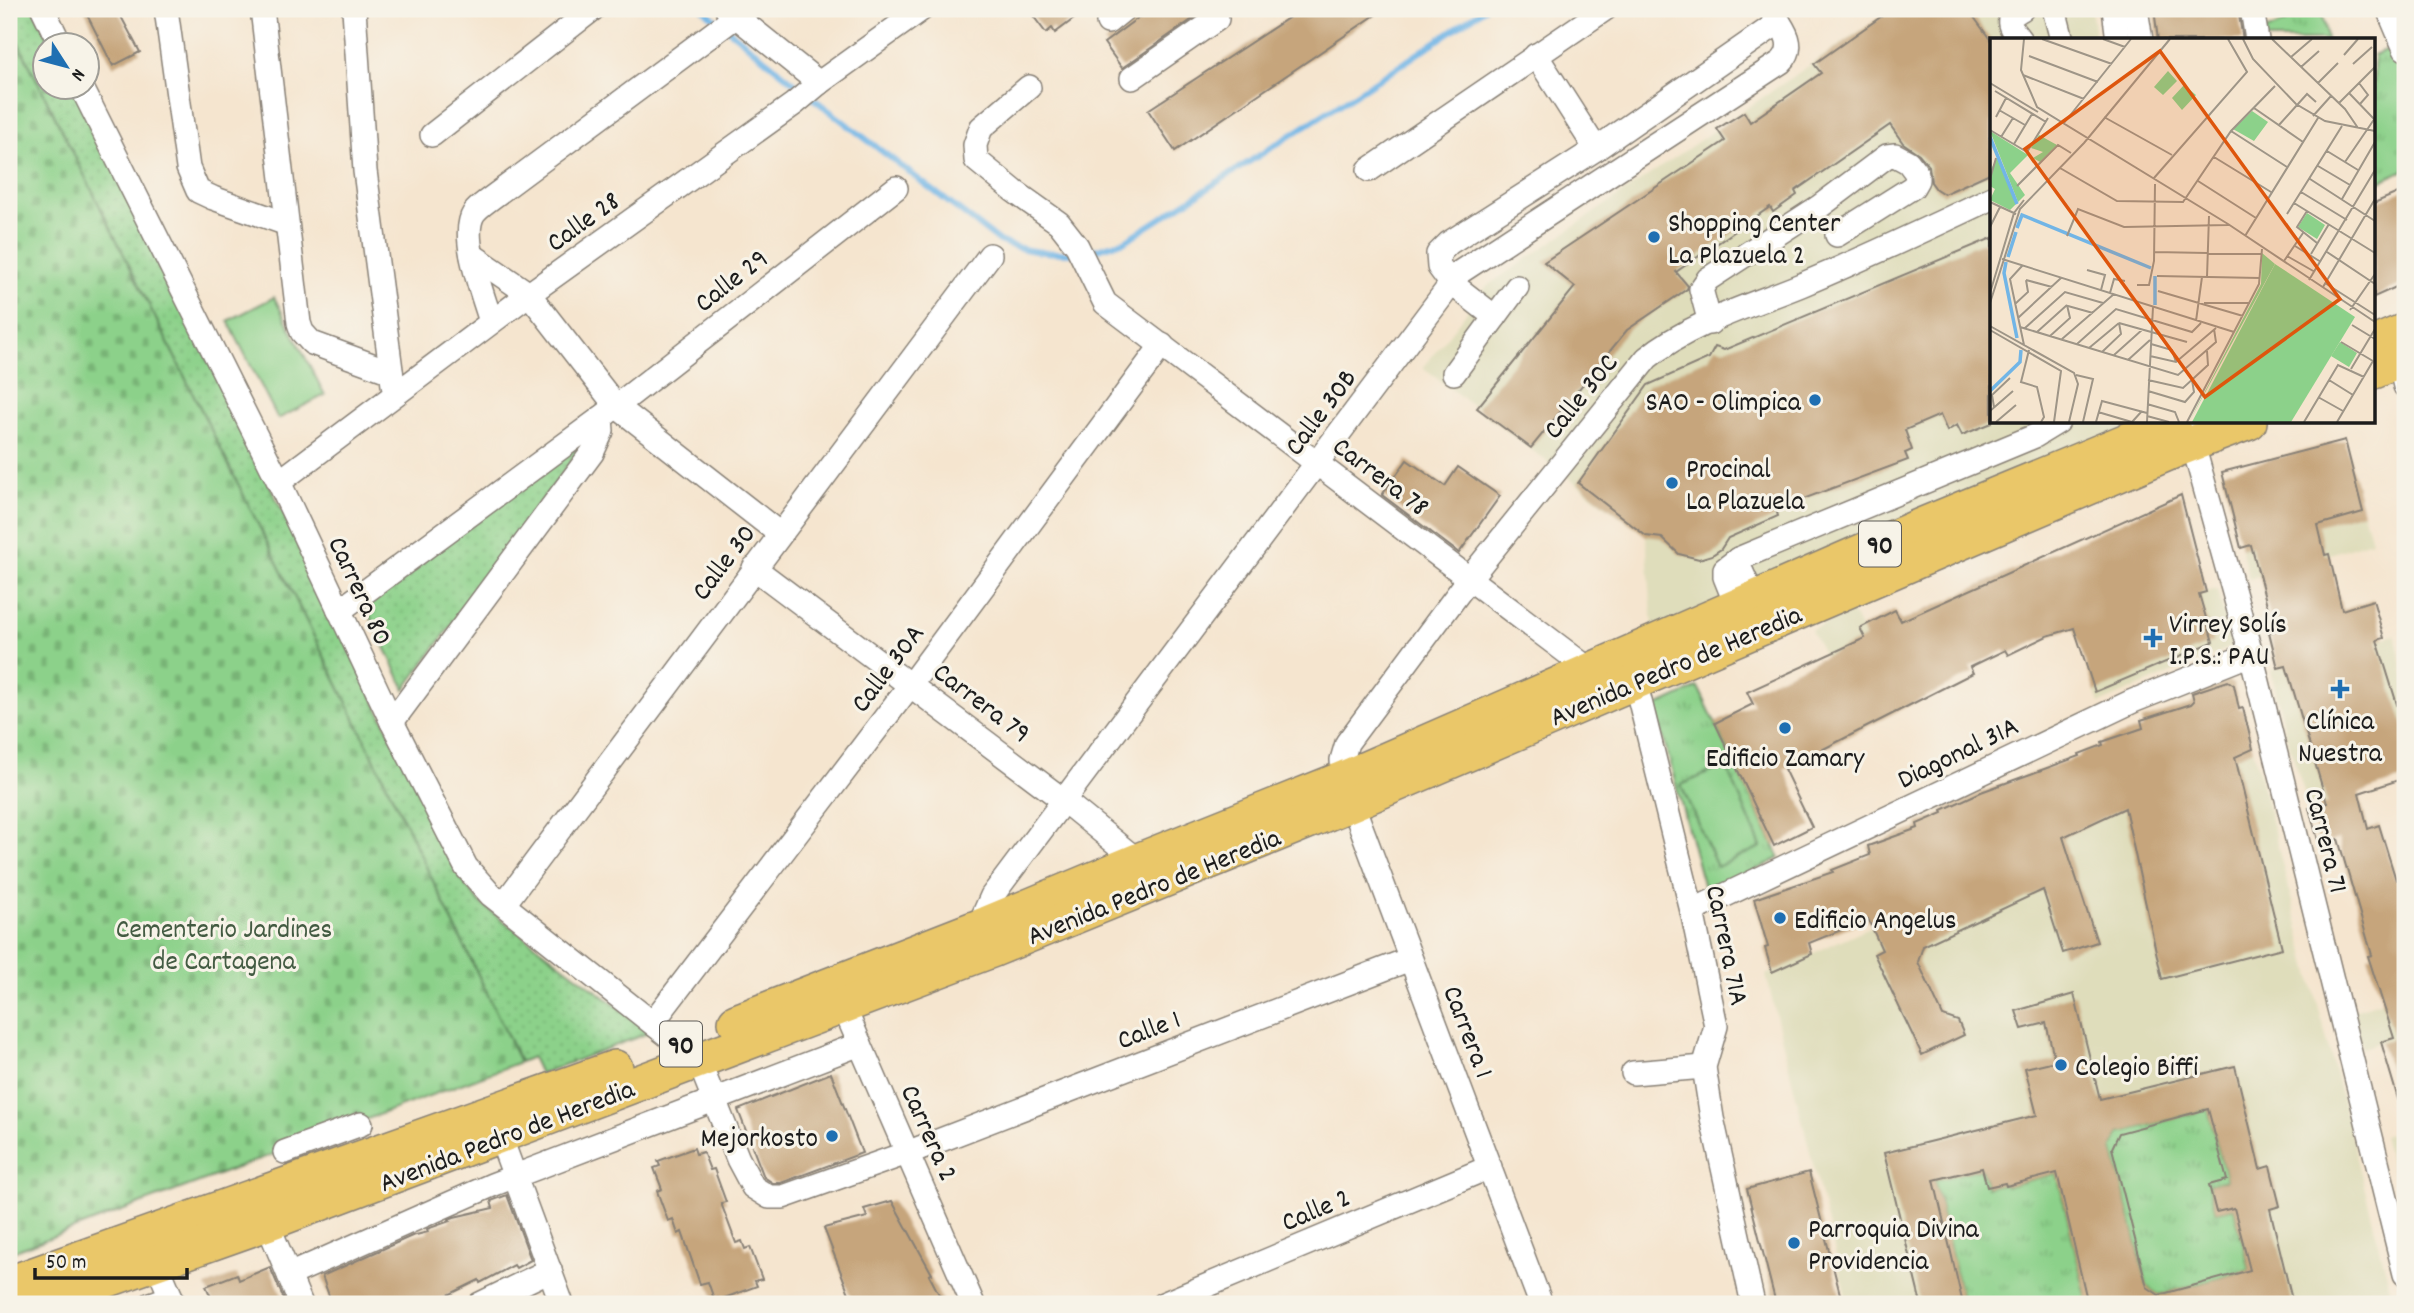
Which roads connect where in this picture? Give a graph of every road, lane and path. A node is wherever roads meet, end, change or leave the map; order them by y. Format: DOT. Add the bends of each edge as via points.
graph roads {
  1 [pos="43,9"];
  2 [pos="166,9"];
  3 [pos="262,9"];
  4 [pos="355,9"];
  5 [pos="593,9"];
  6 [pos="922,9"];
  7 [pos="1605,9"];
  8 [pos="2022,9"];
  9 [pos="2054,9"];
  10 [pos="2114,9"];
  11 [pos="2136,9"];
  12 [pos="2252,9"];
  13 [pos="2388,9"];
  14 [pos="1220,14"];
  15 [pos="1775,15"];
  16 [pos="730,17"];
  17 [pos="54,32"];
  18 [pos="2018,38"];
  19 [pos="2061,38"];
  20 [pos="2118,38"];
  21 [pos="2141,38"];
  22 [pos="2257,38"];
  23 [pos="2405,49"];
  24 [pos="1536,55"];
  25 [pos="1132,78"];
  26 [pos="817,85"];
  27 [pos="1030,87"];
  28 [pos="89,102"];
  29 [pos="432,135"];
  30 [pos="1596,149"];
  31 [pos="1369,170"];
  32 [pos="896,188"];
  33 [pos="1990,199"];
  34 [pos="1819,207"];
  35 [pos="287,224"];
  36 [pos="1837,235"];
  37 [pos="472,255"];
  38 [pos="990,255"];
  39 [pos="1856,262"];
  40 [pos="1451,283"];
  41 [pos="1517,288"];
  42 [pos="529,294"];
  43 [pos="1495,317"];
  44 [pos="491,322"];
  45 [pos="1705,325"];
  46 [pos="1162,345"];
  47 [pos="1454,373"];
  48 [pos="393,383"];
  49 [pos="609,412"];
  50 [pos="2055,424"];
  51 [pos="2234,424"];
  52 [pos="2196,429"];
  53 [pos="2013,445"];
  54 [pos="1983,458"];
  55 [pos="1318,463"];
  56 [pos="279,482"];
  57 [pos="1905,489"];
  58 [pos="2013,489"];
  59 [pos="1921,526"];
  60 [pos="780,534"];
  61 [pos="754,568"];
  62 [pos="1469,579"];
  63 [pos="1745,603"];
  64 [pos="339,611"];
  65 [pos="2251,654"];
  66 [pos="1590,670"];
  67 [pos="1635,681"];
  68 [pos="911,684"];
  69 [pos="392,722"];
  70 [pos="1348,791"];
  71 [pos="1063,800"];
  72 [pos="1138,861"];
  73 [pos="504,904"];
  74 [pos="1692,911"];
  75 [pos="991,937"];
  76 [pos="1410,960"];
  77 [pos="839,996"];
  78 [pos="653,1021"];
  79 [pos="860,1044"];
  80 [pos="690,1053"];
  81 [pos="1704,1068"];
  82 [pos="1633,1073"];
  83 [pos="714,1101"];
  84 [pos="360,1124"];
  85 [pos="500,1136"];
  86 [pos="285,1153"];
  87 [pos="907,1153"];
  88 [pos="1490,1167"];
  89 [pos="515,1175"];
  90 [pos="262,1210"];
  91 [pos="156,1262"];
  92 [pos="550,1270"];
  93 [pos="2405,1274"];
  94 [pos="289,1275"];
  95 [pos="9,1284"];
  96 [pos="166,1302"];
  97 [pos="38,1304"];
  98 [pos="300,1304"];
  99 [pos="480,1304"];
  100 [pos="562,1304"];
  101 [pos="973,1304"];
  102 [pos="1163,1304"];
  103 [pos="1541,1304"];
  104 [pos="1753,1304"];
  1 -- 17 [label="street"];
  2 -- 35 [label="street" via="188,168 198,191"];
  3 -- 35 [label="street"];
  4 -- 48 [label="street" via="365,171"];
  5 -- 29 [label="street"];
  6 -- 26 [label="street, Calle 28"];
  7 -- 24 [label="street"];
  8 -- 18 [label="street" via="2009,20"];
  9 -- 19 [label="street"];
  10 -- 20 [label="street"];
  11 -- 21 [label="street"];
  12 -- 22 [label="street"];
  13 -- 23 [label="street"];
  14 -- 25 [label="street"];
  15 -- 30 [label="street"];
  15 -- 40 [label="street, Calle 30B" via="1790,42 1781,62 1460,272"];
  16 -- 26 [label="street"];
  16 -- 37 [label="street" via="486,202 473,214 469,229"];
  24 -- 30 [label="street"];
  24 -- 31 [label="street"];
  26 -- 42 [label="street, Calle 28"];
  27 -- 46 [label="street, Carrera 78" via="981,128 976,160 1059,223 1079,250 1102,298"];
  28 -- 56 [label="street, Carrera 80"];
  30 -- 40 [label="street" via="1449,243 1438,254 1438,267"];
  32 -- 49 [label="street, Calle 29"];
  33 -- 39 [label="street, Calle 30C"];
  34 -- 36 [label="street"];
  34 -- 36 [label="street" via="1887,156 1902,157 1917,174 1913,187"];
  34 -- 45 [label="street" via="1708,279 1701,289"];
  35 -- 48 [label="street" via="302,332 312,343"];
  36 -- 39 [label="street"];
  37 -- 42 [label="street"];
  37 -- 44 [label="street"];
  38 -- 60 [label="street, Calle 30"];
  39 -- 45 [label="street, Calle 30C"];
  40 -- 43 [label="street"];
  40 -- 55 [label="street, Calle 30B"];
  41 -- 43 [label="street"];
  42 -- 44 [label="street, Calle 28"];
  42 -- 49 [label="street"];
  43 -- 47 [label="street"];
  44 -- 48 [label="street, Calle 28"];
  45 -- 62 [label="street, Calle 30C" via="1661,346 1647,358"];
  46 -- 55 [label="street, Carrera 78"];
  46 -- 68 [label="street, Calle 30A"];
  48 -- 56 [label="street, Calle 28"];
  49 -- 60 [label="street"];
  49 -- 64 [label="street, Calle 29"];
  49 -- 69 [label="street" via="592,453"];
  50 -- 53 [label="street"];
  51 -- 52 [label="highway, Avenida Pedro de Heredia / 90"];
  52 -- 58 [label="highway, Avenida Pedro de Heredia / 90"];
  52 -- 65 [label="street, Carrera 71"];
  52 -- 67 [label="highway, Avenida Pedro de Heredia / 90"];
  53 -- 54 [label="street"];
  53 -- 58 [label="street"];
  54 -- 57 [label="street"];
  54 -- 58 [label="street"];
  55 -- 62 [label="street, Carrera 78"];
  55 -- 71 [label="street, Calle 30B"];
  56 -- 64 [label="street, Carrera 80"];
  57 -- 59 [label="street"];
  57 -- 63 [label="street" via="1738,559"];
  58 -- 59 [label="highway, Avenida Pedro de Heredia / 90"];
  59 -- 63 [label="highway, Avenida Pedro de Heredia / 90"];
  60 -- 61 [label="street, Calle 30"];
  61 -- 68 [label="street, Carrera 79"];
  61 -- 73 [label="street, Calle 30"];
  62 -- 66 [label="street, Carrera 78"];
  62 -- 70 [label="street, Calle 30C" via="1347,743 1342,760"];
  63 -- 66 [label="highway, Avenida Pedro de Heredia / 90"];
  64 -- 69 [label="street, Carrera 80"];
  65 -- 74 [label="street, Diagonal 31A" via="2122,706"];
  65 -- 93 [label="street, Carrera 71"];
  66 -- 70 [label="highway, Avenida Pedro de Heredia / 90"];
  67 -- 70 [label="highway, Avenida Pedro de Heredia / 90"];
  67 -- 74 [label="street, Carrera 71A"];
  68 -- 71 [label="street, Carrera 79"];
  68 -- 78 [label="street, Calle 30A"];
  69 -- 73 [label="street, Carrera 80" via="466,867"];
  70 -- 72 [label="highway, Avenida Pedro de Heredia / 90"];
  70 -- 75 [label="highway, Avenida Pedro de Heredia / 90"];
  70 -- 76 [label="street, Carrera 1"];
  71 -- 72 [label="street, Carrera 79"];
  71 -- 75 [label="street, Calle 30B" via="992,897 984,914"];
  72 -- 75 [label="highway, Avenida Pedro de Heredia / 90"];
  73 -- 78 [label="street, Carrera 80"];
  74 -- 81 [label="street, Carrera 71A" via="1716,1026"];
  75 -- 77 [label="highway, Avenida Pedro de Heredia / 90"];
  76 -- 87 [label="street, Calle 1"];
  76 -- 88 [label="street, Carrera 1"];
  77 -- 79 [label="street, Carrera 2"];
  77 -- 80 [label="highway, Avenida Pedro de Heredia / 90"];
  78 -- 80 [label="street, Carrera 80"];
  79 -- 83 [label="street"];
  79 -- 87 [label="street, Carrera 2"];
  80 -- 83 [label="street, Calle 1"];
  80 -- 85 [label="highway, Avenida Pedro de Heredia / 90"];
  80 -- 90 [label="highway, Avenida Pedro de Heredia / 90"];
  81 -- 82 [label="street"];
  81 -- 104 [label="street, Carrera 71A"];
  83 -- 87 [label="street, Calle 1" via="753,1187 769,1197 783,1198"];
  83 -- 89 [label="street"];
  84 -- 86 [label="street"];
  85 -- 89 [label="street"];
  85 -- 90 [label="highway, Avenida Pedro de Heredia / 90"];
  87 -- 101 [label="street, Carrera 2"];
  88 -- 102 [label="street, Calle 2"];
  88 -- 103 [label="street, Carrera 1"];
  89 -- 92 [label="street"];
  89 -- 94 [label="street"];
  90 -- 91 [label="highway, Avenida Pedro de Heredia / 90"];
  90 -- 94 [label="street"];
  90 -- 95 [label="highway, Avenida Pedro de Heredia / 90"];
  91 -- 96 [label="street"];
  91 -- 97 [label="highway, Avenida Pedro de Heredia / 90"];
  92 -- 99 [label="street"];
  92 -- 100 [label="street"];
  94 -- 98 [label="street"];
}
